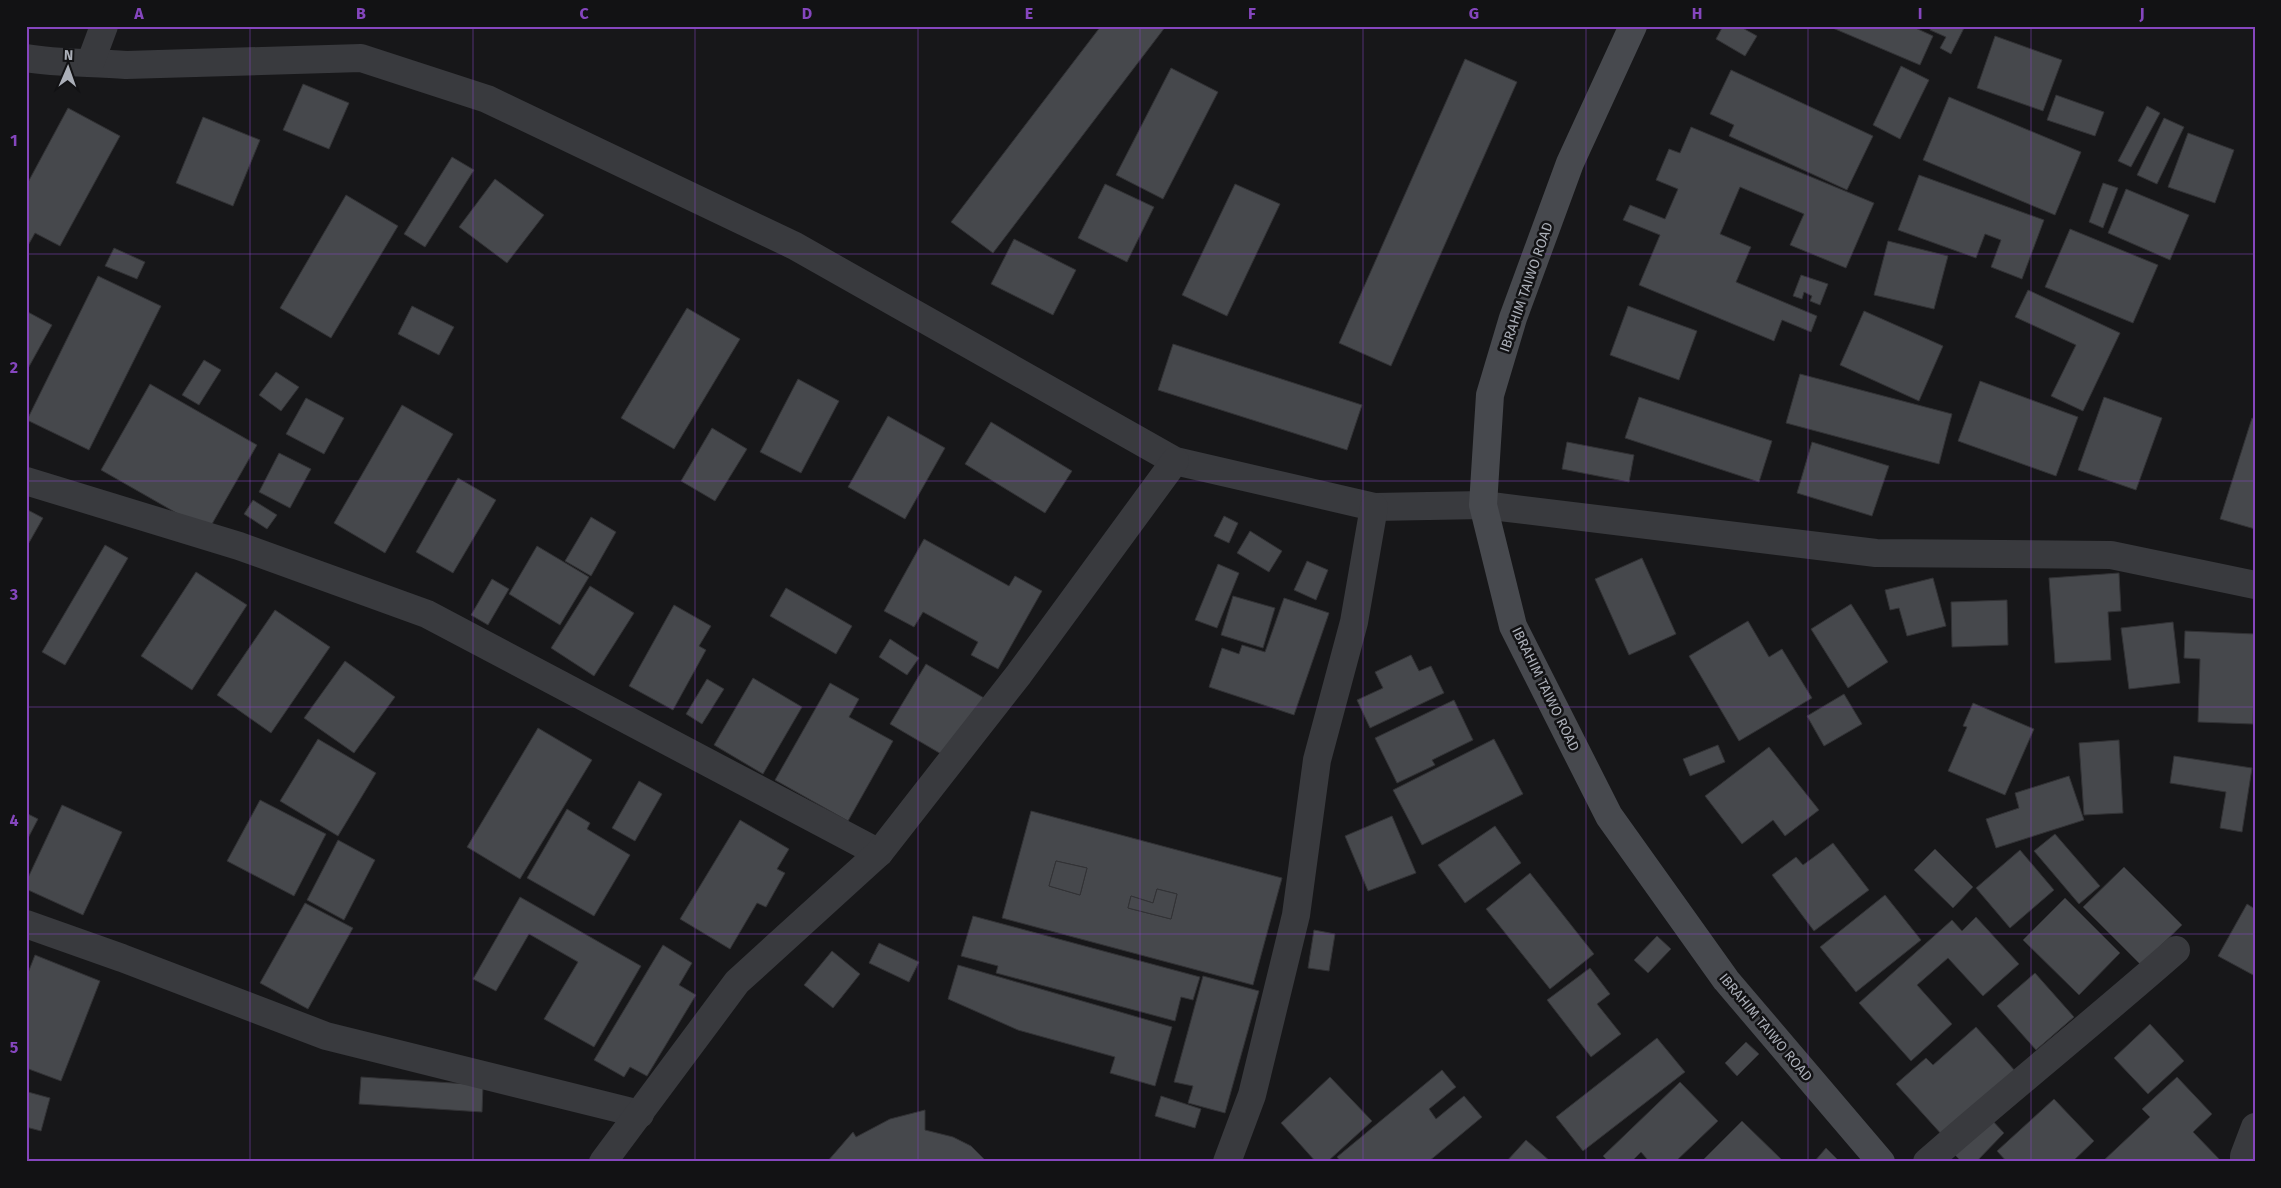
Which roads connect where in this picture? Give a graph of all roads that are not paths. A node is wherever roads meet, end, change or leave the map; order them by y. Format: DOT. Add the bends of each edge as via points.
graph roads {
  1 [pos="104,26"];
  2 [pos="1633,26"];
  3 [pos="26,58"];
  4 [pos="91,62"];
  5 [pos="1175,461"];
  6 [pos="26,481"];
  7 [pos="1483,504"];
  8 [pos="1374,507"];
  9 [pos="2255,585"];
  10 [pos="880,853"];
  11 [pos="26,924"];
  12 [pos="2176,950"];
  13 [pos="640,1114"];
  14 [pos="2255,1127"];
  15 [pos="603,1162"];
  16 [pos="1227,1162"];
  17 [pos="1881,1162"];
  18 [pos="1927,1162"];
  19 [pos="2244,1162"];
  1 -- 4 [label="street"];
  2 -- 7 [label="main road, IBRAHIM TAIWO ROAD" via="1570,163 1513,318 1490,395"];
  3 -- 4 [label="street" via="45,62"];
  4 -- 5 [label="street" via="126,65 361,58 487,99 795,246"];
  5 -- 8 [label="street"];
  5 -- 10 [label="street" via="1019,674"];
  6 -- 10 [label="street" via="239,546 427,614"];
  7 -- 8 [label="street"];
  7 -- 9 [label="street" via="1876,553 2111,555"];
  7 -- 17 [label="main road, IBRAHIM TAIWO ROAD" via="1514,626 1609,816 1726,980"];
  8 -- 16 [label="street" via="1354,622 1317,760 1296,916 1252,1095"];
  10 -- 13 [label="street" via="737,982"];
  11 -- 13 [label="street" via="326,1036"];
  12 -- 18 [label="street"];
  13 -- 15 [label="street"];
  14 -- 19 [label="street"];
}
